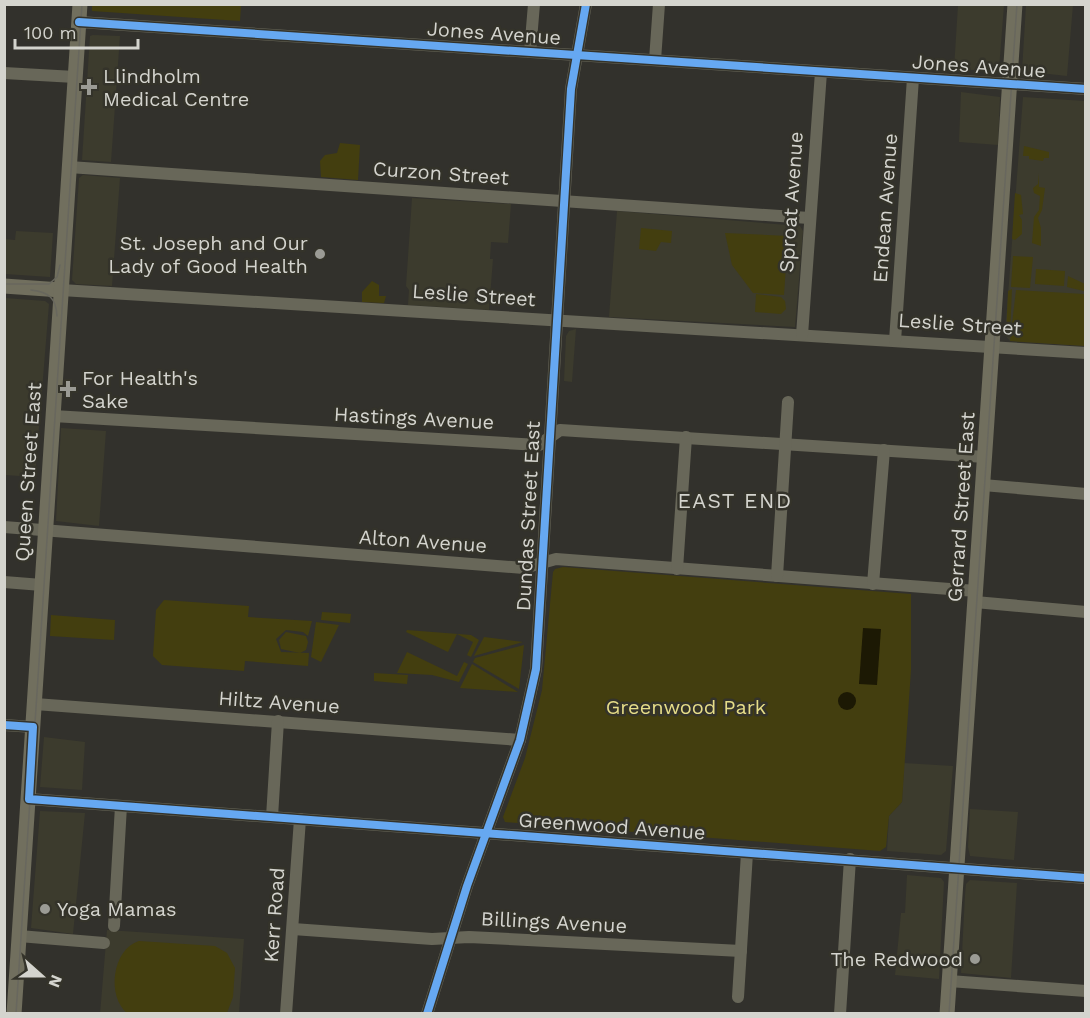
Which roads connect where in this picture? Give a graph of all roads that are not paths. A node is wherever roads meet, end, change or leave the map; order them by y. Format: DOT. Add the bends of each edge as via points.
graph roads {
  1 [pos="80,4"];
  2 [pos="534,4"];
  3 [pos="586,4"];
  4 [pos="659,4"];
  5 [pos="1015,4"];
  6 [pos="79,21"];
  7 [pos="530,52"];
  8 [pos="575,56"];
  9 [pos="654,60"];
  10 [pos="820,72"];
  11 [pos="4,73"];
  12 [pos="75,77"];
  13 [pos="913,78"];
  14 [pos="1011,84"];
  15 [pos="1086,89"];
  16 [pos="69,167"];
  17 [pos="563,202"];
  18 [pos="809,218"];
  19 [pos="4,286"];
  20 [pos="61,290"];
  21 [pos="556,321"];
  22 [pos="802,335"];
  23 [pos="895,341"];
  24 [pos="994,347"];
  25 [pos="1086,353"];
  26 [pos="788,402"];
  27 [pos="53,416"];
  28 [pos="686,437"];
  29 [pos="549,438"];
  30 [pos="786,444"];
  31 [pos="884,450"];
  32 [pos="985,456"];
  33 [pos="983,485"];
  34 [pos="1086,494"];
  35 [pos="4,527"];
  36 [pos="45,532"];
  37 [pos="542,564"];
  38 [pos="678,569"];
  39 [pos="777,576"];
  40 [pos="4,582"];
  41 [pos="873,584"];
  42 [pos="42,585"];
  43 [pos="975,597"];
  44 [pos="1086,612"];
  45 [pos="35,704"];
  46 [pos="278,721"];
  47 [pos="4,725"];
  48 [pos="33,727"];
  49 [pos="520,740"];
  50 [pos="29,799"];
  51 [pos="121,806"];
  52 [pos="272,817"];
  53 [pos="300,819"];
  54 [pos="486,833"];
  55 [pos="747,853"];
  56 [pos="850,859"];
  57 [pos="957,869"];
  58 [pos="1086,878"];
  59 [pos="114,926"];
  60 [pos="293,929"];
  61 [pos="20,936"];
  62 [pos="451,936"];
  63 [pos="104,943"];
  64 [pos="741,951"];
  65 [pos="949,981"];
  66 [pos="1086,991"];
  67 [pos="738,997"];
  68 [pos="14,1014"];
  69 [pos="286,1014"];
  70 [pos="427,1014"];
  71 [pos="840,1014"];
  72 [pos="947,1014"];
  1 -- 6 [label="main road, Queen Street East"];
  2 -- 7 [label="street"];
  3 -- 8 [label="street, Dundas Street East"];
  4 -- 9 [label="street"];
  5 -- 14 [label="main road, Gerrard Street East"];
  6 -- 7 [label="street, Jones Avenue"];
  6 -- 12 [label="main road, Queen Street East"];
  7 -- 8 [label="street, Jones Avenue"];
  8 -- 9 [label="street, Jones Avenue"];
  8 -- 17 [label="street, Dundas Street East"];
  9 -- 10 [label="street, Jones Avenue"];
  10 -- 13 [label="street, Jones Avenue"];
  10 -- 18 [label="street, Sproat Avenue"];
  11 -- 12 [label="street"];
  12 -- 16 [label="main road, Queen Street East"];
  13 -- 14 [label="street, Jones Avenue"];
  13 -- 23 [label="street, Endean Avenue"];
  14 -- 15 [label="street, Jones Avenue"];
  14 -- 24 [label="main road, Gerrard Street East"];
  16 -- 17 [label="street, Curzon Street"];
  16 -- 20 [label="main road, Queen Street East"];
  17 -- 18 [label="street, Curzon Street"];
  17 -- 21 [label="street, Dundas Street East"];
  18 -- 22 [label="street, Sproat Avenue"];
  19 -- 20 [label="main road, Leslie Street"];
  20 -- 21 [label="street, Leslie Street"];
  20 -- 27 [label="main road, Queen Street East"];
  21 -- 22 [label="street, Leslie Street"];
  21 -- 29 [label="street, Dundas Street East"];
  22 -- 23 [label="street, Leslie Street"];
  23 -- 24 [label="street, Leslie Street"];
  24 -- 25 [label="street, Leslie Street"];
  24 -- 32 [label="main road, Gerrard Street East"];
  26 -- 30 [label="street"];
  27 -- 29 [label="street, Hastings Avenue" via="538,444"];
  27 -- 36 [label="main road, Queen Street East"];
  28 -- 29 [label="street, Hastings Avenue" via="560,430"];
  28 -- 30 [label="street, Hastings Avenue"];
  28 -- 38 [label="street"];
  29 -- 37 [label="street, Dundas Street East"];
  30 -- 31 [label="street, Hastings Avenue"];
  30 -- 39 [label="street"];
  31 -- 32 [label="street, Hastings Avenue"];
  31 -- 41 [label="street"];
  32 -- 33 [label="main road, Gerrard Street East"];
  33 -- 34 [label="street"];
  33 -- 43 [label="main road, Gerrard Street East"];
  35 -- 36 [label="street, Alton Avenue"];
  36 -- 37 [label="street, Alton Avenue" via="524,568"];
  36 -- 42 [label="main road, Queen Street East"];
  37 -- 38 [label="street, Alton Avenue" via="556,560"];
  37 -- 49 [label="street, Dundas Street East" via="536,669"];
  38 -- 39 [label="street, Alton Avenue"];
  39 -- 41 [label="street, Alton Avenue"];
  40 -- 42 [label="street"];
  41 -- 43 [label="street, Alton Avenue"];
  42 -- 45 [label="main road, Queen Street East"];
  43 -- 44 [label="street, Alton Avenue"];
  43 -- 57 [label="main road, Gerrard Street East"];
  45 -- 46 [label="street, Hiltz Avenue"];
  45 -- 48 [label="main road, Queen Street East"];
  46 -- 49 [label="street, Hiltz Avenue"];
  46 -- 52 [label="street"];
  47 -- 48 [label="street"];
  48 -- 50 [label="main road, Queen Street East"];
  49 -- 54 [label="street, Dundas Street East"];
  50 -- 51 [label="street, Greenwood Avenue"];
  50 -- 61 [label="main road, Queen Street East"];
  51 -- 52 [label="street, Greenwood Avenue"];
  51 -- 59 [label="street"];
  52 -- 53 [label="street, Greenwood Avenue"];
  53 -- 54 [label="street, Greenwood Avenue"];
  53 -- 60 [label="street, Kerr Road"];
  54 -- 55 [label="street, Greenwood Avenue"];
  54 -- 62 [label="street, Dundas Street East"];
  55 -- 56 [label="street, Greenwood Avenue"];
  55 -- 64 [label="street"];
  56 -- 57 [label="street, Greenwood Avenue"];
  56 -- 71 [label="street"];
  57 -- 58 [label="street, Greenwood Avenue"];
  57 -- 65 [label="main road, Gerrard Street East"];
  60 -- 62 [label="street, Billings Avenue" via="432,939"];
  60 -- 69 [label="street, Kerr Road"];
  61 -- 63 [label="street"];
  61 -- 68 [label="main road, Queen Street East"];
  62 -- 64 [label="street, Billings Avenue"];
  62 -- 70 [label="street, Dundas Street East"];
  64 -- 67 [label="street"];
  65 -- 66 [label="street"];
  65 -- 72 [label="main road, Gerrard Street East"];
}
